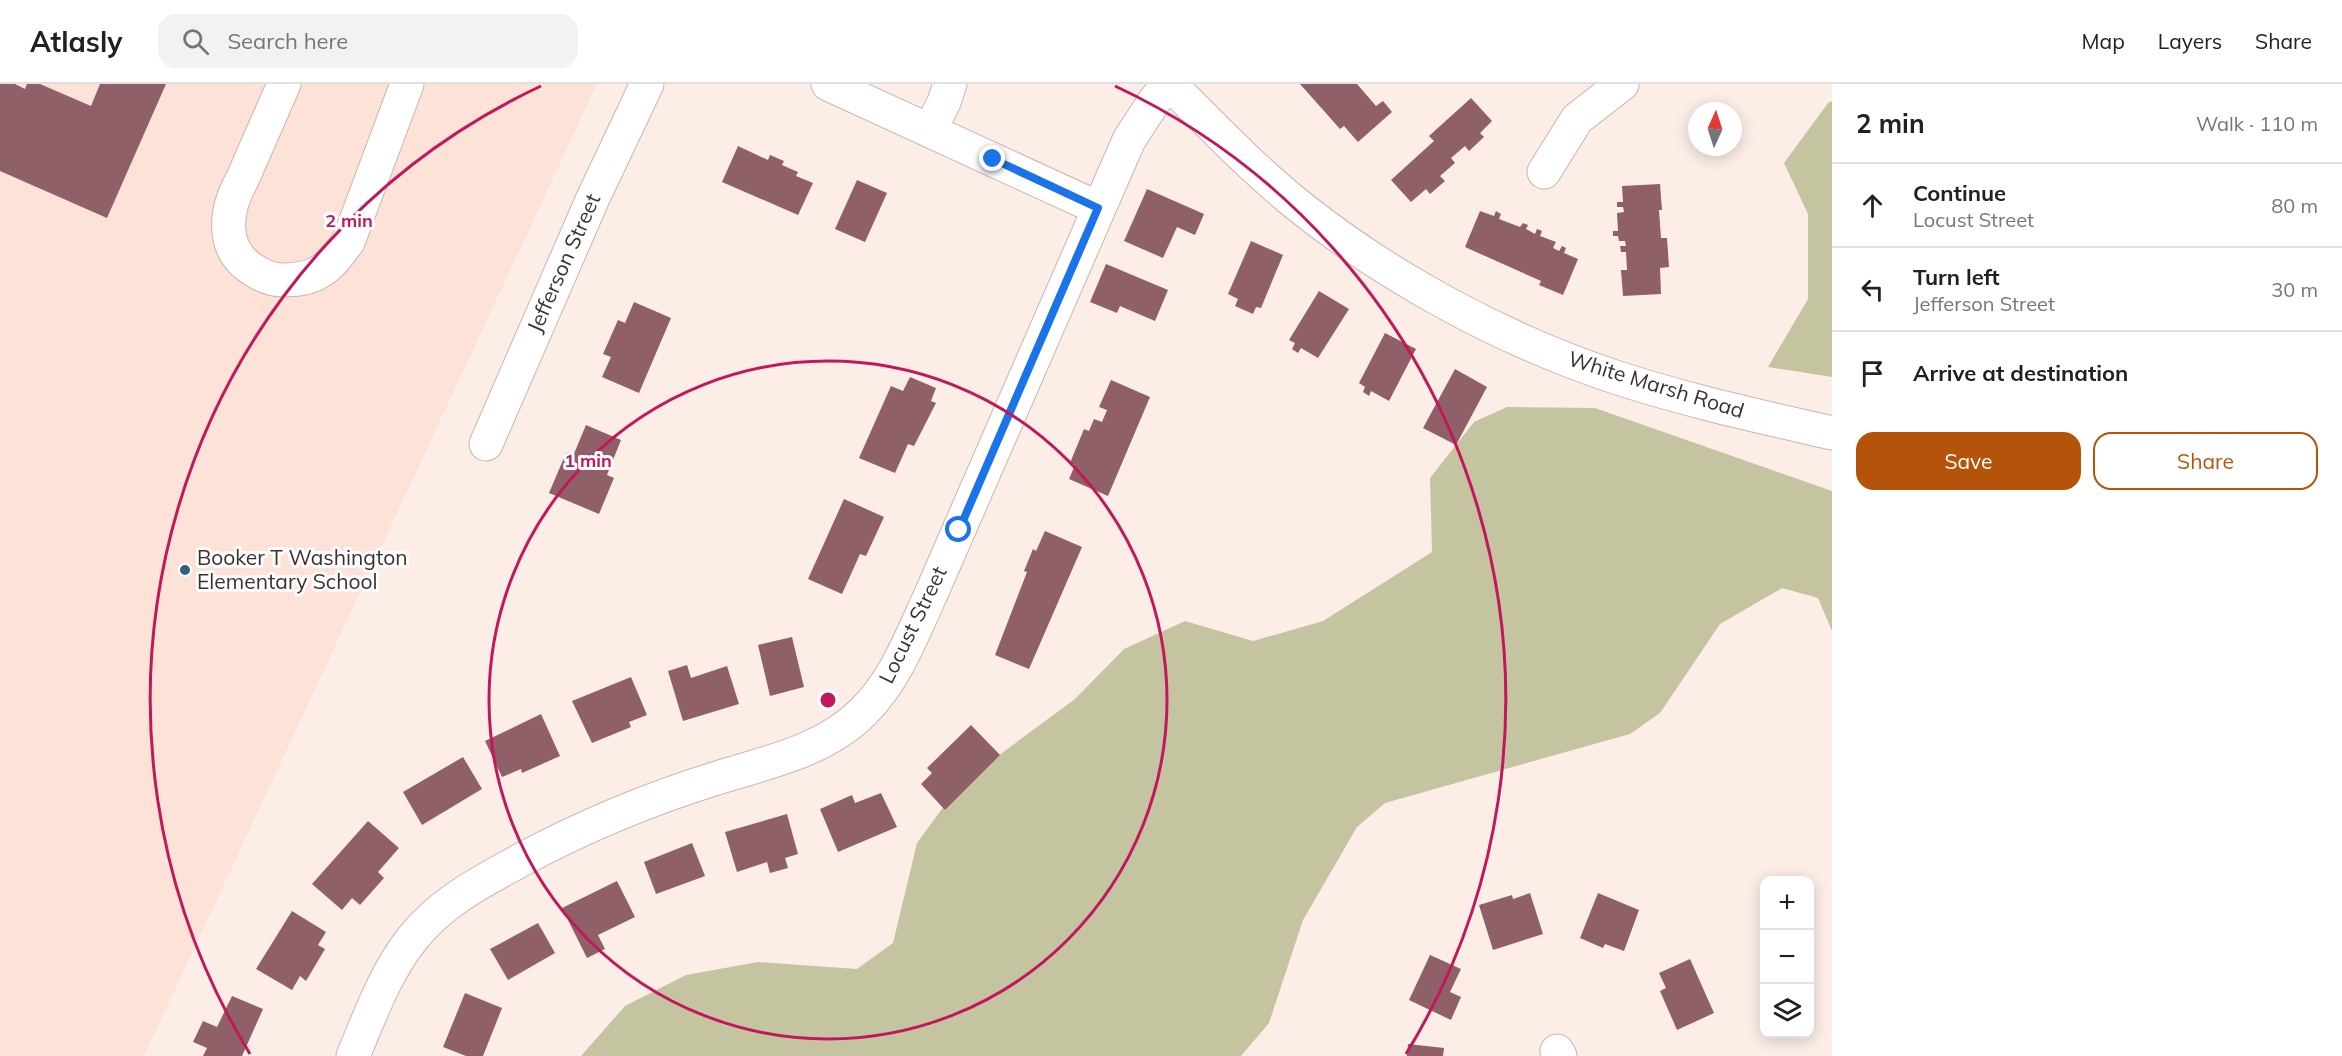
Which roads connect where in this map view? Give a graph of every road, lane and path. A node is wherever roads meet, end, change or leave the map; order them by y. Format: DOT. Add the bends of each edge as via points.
graph roads {
  1 [pos="284,84"];
  2 [pos="407,84"];
  3 [pos="646,84"];
  4 [pos="828,84"];
  5 [pos="950,84"];
  6 [pos="1170,84"];
  7 [pos="1622,84"];
  8 [pos="930,130"];
  9 [pos="1544,172"];
  10 [pos="1098,208"];
  11 [pos="1832,433"];
  12 [pos="486,444"];
  13 [pos="353,1056"];
  1 -- 2 [label="street" via="234,194 228,219 229,237 240,261 260,275 276,280 300,280 319,273 348,242"];
  3 -- 12 [label="street, Jefferson Street"];
  4 -- 8 [label="street"];
  5 -- 8 [label="street"];
  6 -- 10 [label="street, Locust Street" via="1129,140"];
  6 -- 11 [label="street, White Marsh Road" via="1239,154 1299,206 1363,252 1448,304 1528,343 1612,376 1698,402"];
  7 -- 9 [label="street" via="1576,120"];
  8 -- 10 [label="street"];
  10 -- 13 [label="street, Locust Street" via="897,667 863,712 835,734 804,750 654,798 572,833 471,886 439,910 412,939 390,971"];
}
